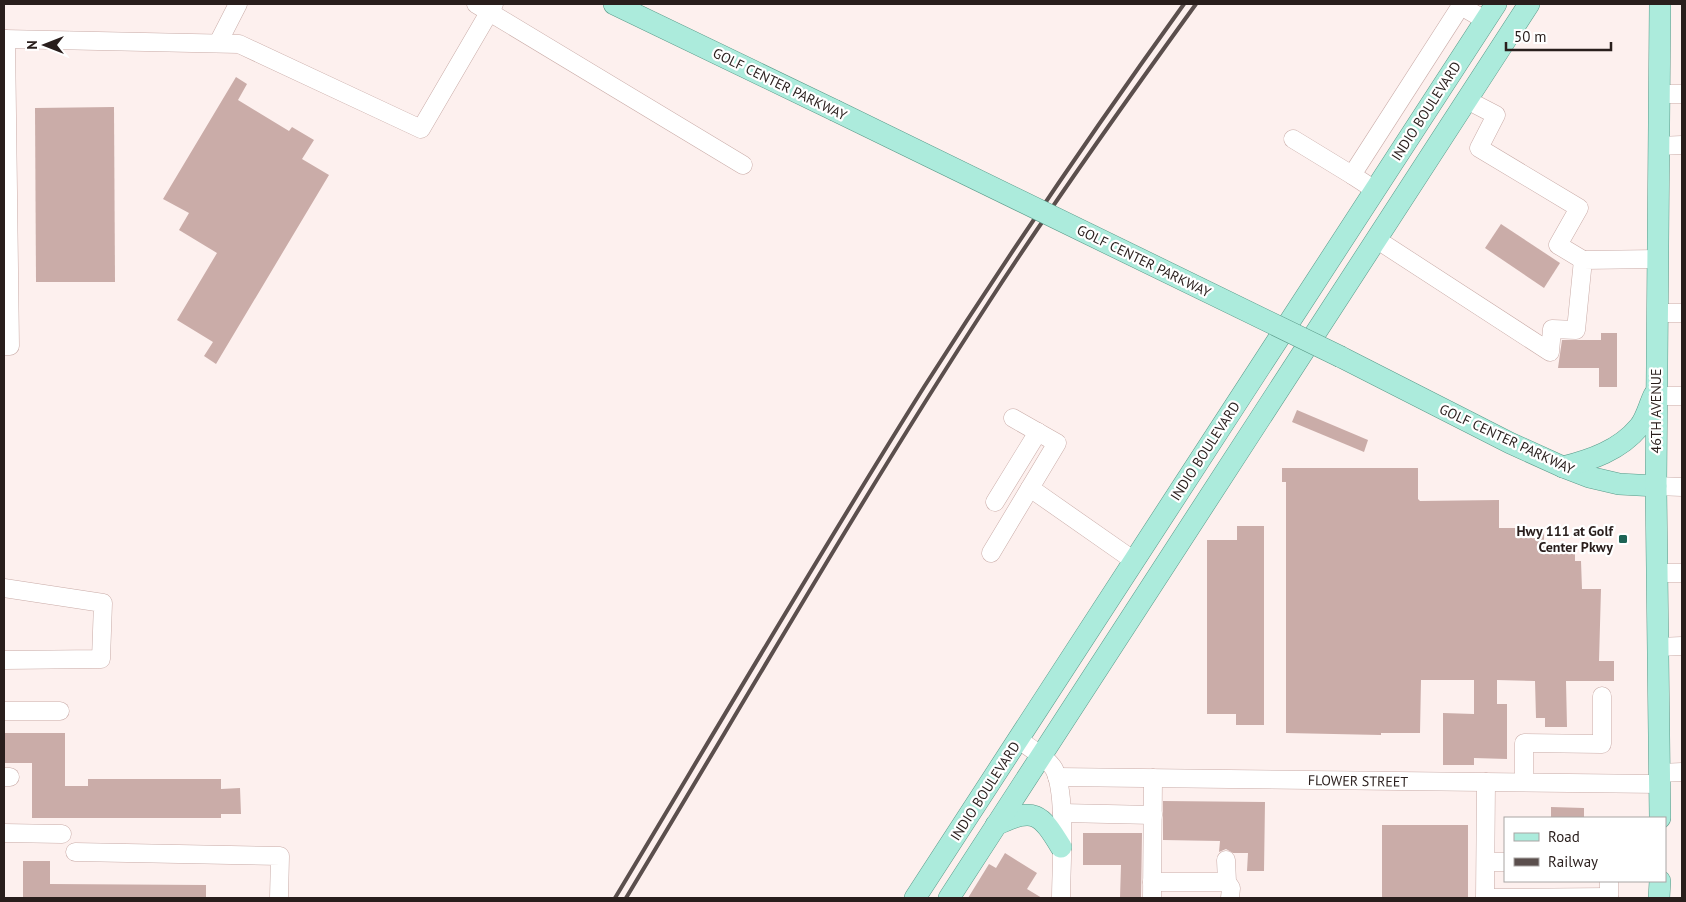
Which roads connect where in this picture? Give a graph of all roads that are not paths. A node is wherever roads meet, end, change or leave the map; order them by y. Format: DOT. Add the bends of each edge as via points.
graph roads {
  1 [pos="238,4"];
  2 [pos="614,4"];
  3 [pos="1529,4"];
  4 [pos="1660,4"];
  5 [pos="1462,5"];
  6 [pos="487,6"];
  7 [pos="1490,12"];
  8 [pos="5,39"];
  9 [pos="218,43"];
  10 [pos="1418,72"];
  11 [pos="1442,87"];
  12 [pos="1659,94"];
  13 [pos="1682,94"];
  14 [pos="1467,100"];
  15 [pos="1381,130"];
  16 [pos="1293,139"];
  17 [pos="1404,145"];
  18 [pos="1682,145"];
  19 [pos="1659,146"];
  20 [pos="743,165"];
  21 [pos="1352,175"];
  22 [pos="1375,190"];
  23 [pos="1376,239"];
  24 [pos="1658,258"];
  25 [pos="1582,260"];
  26 [pos="1657,313"];
  27 [pos="1682,313"];
  28 [pos="4,346"];
  29 [pos="1656,393"];
  30 [pos="1682,396"];
  31 [pos="1013,418"];
  32 [pos="1038,432"];
  33 [pos="1563,467"];
  34 [pos="1183,484"];
  35 [pos="1656,486"];
  36 [pos="1682,487"];
  37 [pos="1030,488"];
  38 [pos="995,502"];
  39 [pos="991,553"];
  40 [pos="1133,560"];
  41 [pos="1657,573"];
  42 [pos="1682,573"];
  43 [pos="4,588"];
  44 [pos="1146,595"];
  45 [pos="1682,646"];
  46 [pos="1658,647"];
  47 [pos="4,660"];
  48 [pos="1602,696"];
  49 [pos="4,711"];
  50 [pos="60,711"];
  51 [pos="1018,739"];
  52 [pos="1042,757"];
  53 [pos="1682,772"];
  54 [pos="1056,777"];
  55 [pos="1153,778"];
  56 [pos="1660,778"];
  57 [pos="1486,782"];
  58 [pos="1524,782"];
  59 [pos="1062,813"];
  60 [pos="1153,815"];
  61 [pos="1660,817"];
  62 [pos="996,825"];
  63 [pos="4,833"];
  64 [pos="62,834"];
  65 [pos="1062,847"];
  66 [pos="76,852"];
  67 [pos="1226,860"];
  68 [pos="1486,862"];
  69 [pos="1504,862"];
  70 [pos="1660,882"];
  71 [pos="1152,890"];
  72 [pos="1229,890"];
  73 [pos="1609,892"];
  74 [pos="279,898"];
  75 [pos="915,898"];
  76 [pos="949,898"];
  77 [pos="1061,898"];
  78 [pos="1485,898"];
  79 [pos="1659,898"];
  1 -- 9 [label="street"];
  2 -- 33 [label="main road, GOLF CENTER PARKWAY, bridge"];
  3 -- 14 [label="main road, INDIO BOULEVARD"];
  4 -- 12 [label="main road, 46TH AVENUE"];
  5 -- 7 [label="street"];
  5 -- 10 [label="street"];
  6 -- 9 [label="street" via="421,129 239,44"];
  6 -- 20 [label="street"];
  7 -- 11 [label="main road, INDIO BOULEVARD"];
  8 -- 9 [label="street"];
  8 -- 28 [label="street" via="10,346"];
  10 -- 11 [label="street"];
  10 -- 15 [label="street"];
  11 -- 17 [label="main road, INDIO BOULEVARD"];
  12 -- 13 [label="street"];
  12 -- 19 [label="main road, 46TH AVENUE"];
  14 -- 23 [label="main road, INDIO BOULEVARD"];
  14 -- 25 [label="street" via="1496,115 1479,148 1579,208 1558,245"];
  15 -- 17 [label="street"];
  15 -- 21 [label="street"];
  16 -- 21 [label="street"];
  17 -- 22 [label="main road, INDIO BOULEVARD"];
  18 -- 19 [label="street"];
  19 -- 24 [label="main road, 46TH AVENUE"];
  21 -- 22 [label="street"];
  22 -- 34 [label="main road, INDIO BOULEVARD"];
  23 -- 25 [label="street" via="1550,352 1552,328 1576,330"];
  23 -- 44 [label="main road, INDIO BOULEVARD"];
  24 -- 25 [label="street"];
  24 -- 26 [label="main road, 46TH AVENUE"];
  26 -- 27 [label="street"];
  26 -- 29 [label="main road, 46TH AVENUE"];
  29 -- 30 [label="street"];
  29 -- 33 [label="main road" via="1639,426 1621,442 1597,457"];
  29 -- 35 [label="main road, 46TH AVENUE"];
  31 -- 32 [label="street"];
  32 -- 37 [label="street" via="1056,444"];
  32 -- 38 [label="street"];
  33 -- 35 [label="main road, GOLF CENTER PARKWAY" via="1618,484"];
  34 -- 40 [label="main road, INDIO BOULEVARD"];
  34 -- 44 [label="main road" via="1182,514 1159,551"];
  35 -- 36 [label="street, GOLF CENTER PARKWAY"];
  35 -- 41 [label="main road, 46TH AVENUE"];
  37 -- 39 [label="street"];
  37 -- 40 [label="street"];
  40 -- 51 [label="main road, INDIO BOULEVARD"];
  41 -- 42 [label="street"];
  41 -- 46 [label="main road, 46TH AVENUE"];
  43 -- 47 [label="street" via="103,603 101,659"];
  44 -- 52 [label="main road, INDIO BOULEVARD"];
  45 -- 46 [label="street"];
  46 -- 56 [label="main road, 46TH AVENUE"];
  48 -- 58 [label="street" via="1602,744 1524,743"];
  49 -- 50 [label="street"];
  51 -- 52 [label="street"];
  51 -- 75 [label="main road, INDIO BOULEVARD"];
  52 -- 54 [label="street"];
  52 -- 62 [label="main road, INDIO BOULEVARD"];
  53 -- 56 [label="street, FLOWER STREET"];
  54 -- 55 [label="street, FLOWER STREET"];
  54 -- 59 [label="street"];
  55 -- 57 [label="street, FLOWER STREET"];
  55 -- 60 [label="street"];
  56 -- 58 [label="street, FLOWER STREET"];
  56 -- 61 [label="main road, 46TH AVENUE"];
  57 -- 58 [label="street, FLOWER STREET"];
  57 -- 68 [label="street"];
  59 -- 60 [label="street"];
  59 -- 65 [label="street"];
  60 -- 71 [label="street"];
  62 -- 65 [label="main road" via="1014,816 1032,815 1047,824"];
  62 -- 76 [label="main road, INDIO BOULEVARD"];
  63 -- 64 [label="street"];
  65 -- 77 [label="street"];
  66 -- 74 [label="street" via="280,856"];
  67 -- 72 [label="street"];
  68 -- 69 [label="street"];
  68 -- 78 [label="street"];
  70 -- 79 [label="main road"];
  71 -- 72 [label="street"];
  73 -- 78 [label="street"];
}
